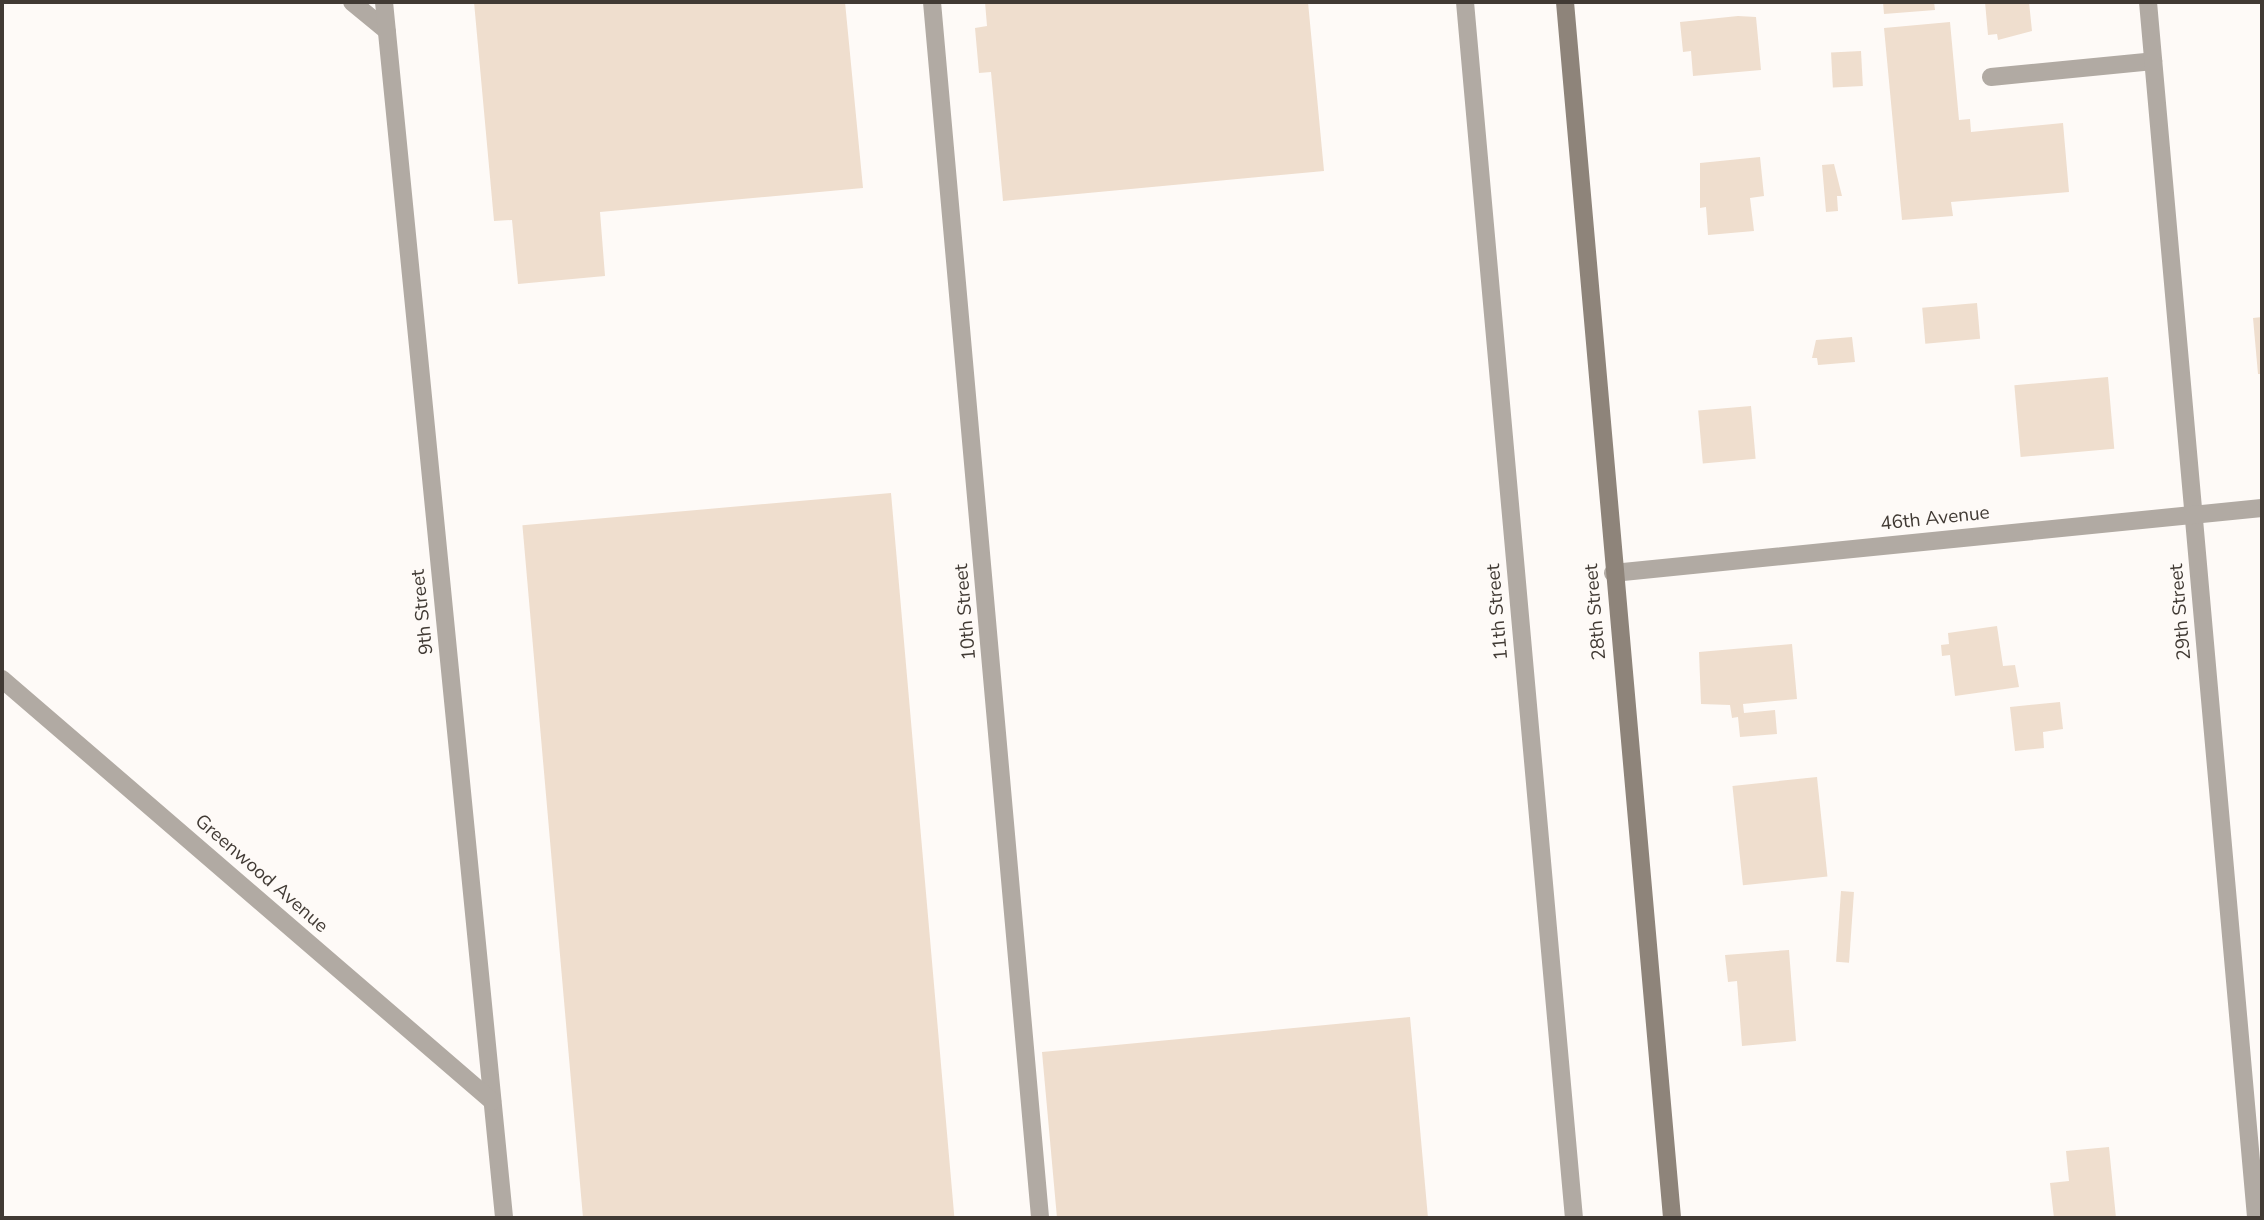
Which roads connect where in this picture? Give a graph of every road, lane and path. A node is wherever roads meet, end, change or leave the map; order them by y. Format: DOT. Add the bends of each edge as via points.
graph roads {
  1 [pos="352,2"];
  2 [pos="384,2"];
  3 [pos="932,2"];
  4 [pos="1465,2"];
  5 [pos="1565,2"];
  6 [pos="2148,2"];
  7 [pos="387,31"];
  8 [pos="2153,61"];
  9 [pos="1992,77"];
  10 [pos="2262,508"];
  11 [pos="2193,513"];
  12 [pos="1613,573"];
  13 [pos="2,679"];
  14 [pos="492,1101"];
  15 [pos="504,1218"];
  16 [pos="1040,1218"];
  17 [pos="1574,1218"];
  18 [pos="1672,1218"];
  19 [pos="2256,1218"];
  1 -- 7 [label="street"];
  2 -- 7 [label="street, 9th Street"];
  3 -- 16 [label="street, 10th Street"];
  4 -- 17 [label="street, 11th Street"];
  5 -- 12 [label="main road, 28th Street"];
  6 -- 8 [label="street, 29th Street"];
  7 -- 14 [label="street, 9th Street"];
  8 -- 9 [label="street"];
  8 -- 11 [label="street, 29th Street"];
  10 -- 11 [label="street, 46th Avenue"];
  11 -- 12 [label="street, 46th Avenue"];
  11 -- 19 [label="street, 29th Street"];
  12 -- 18 [label="main road, 28th Street"];
  13 -- 14 [label="street, Greenwood Avenue"];
  14 -- 15 [label="street, 9th Street"];
}
